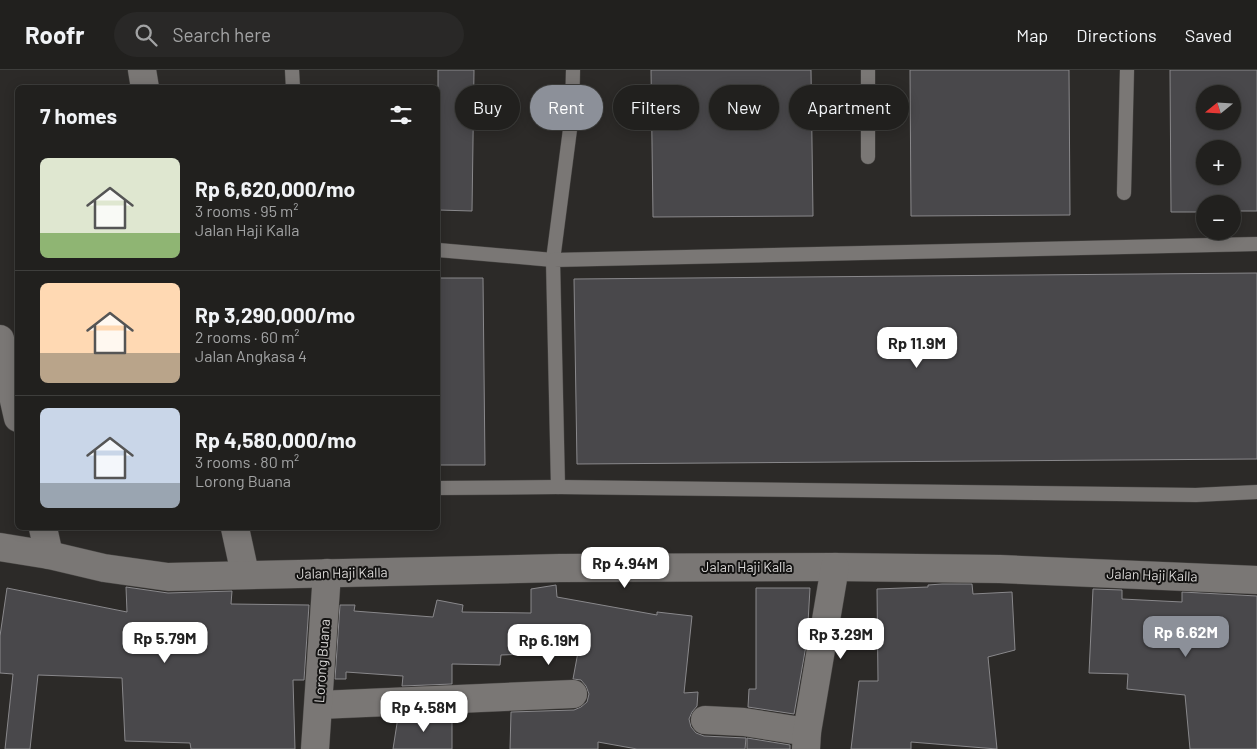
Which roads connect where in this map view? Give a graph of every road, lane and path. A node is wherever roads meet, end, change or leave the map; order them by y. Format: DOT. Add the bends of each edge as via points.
graph roads {
  1 [pos="142,70"];
  2 [pos="292,70"];
  3 [pos="573,70"];
  4 [pos="868,70"];
  5 [pos="1127,70"];
  6 [pos="144,85"];
  7 [pos="293,85"];
  8 [pos="868,157"];
  9 [pos="1124,193"];
  10 [pos="1257,244"];
  11 [pos="440,250"];
  12 [pos="553,260"];
  13 [pos="1,351"];
  14 [pos="15,406"];
  15 [pos="558,487"];
  16 [pos="440,488"];
  17 [pos="1257,492"];
  18 [pos="43,530"];
  19 [pos="234,530"];
  20 [pos="0,547"];
  21 [pos="48,555"];
  22 [pos="835,567"];
  23 [pos="327,573"];
  24 [pos="245,574"];
  25 [pos="1257,580"];
  26 [pos="573,694"];
  27 [pos="319,705"];
  28 [pos="705,720"];
  29 [pos="807,740"];
  30 [pos="315,749"];
  1 -- 6 [label="street"];
  2 -- 7 [label="lane"];
  3 -- 12 [label="lane" via="572,114"];
  4 -- 8 [label="lane"];
  5 -- 9 [label="lane"];
  10 -- 12 [label="lane"];
  11 -- 12 [label="lane"];
  12 -- 15 [label="lane"];
  13 -- 14 [label="street"];
  15 -- 16 [label="lane"];
  15 -- 17 [label="lane" via="1196,495"];
  18 -- 21 [label="street"];
  19 -- 24 [label="street"];
  20 -- 21 [label="street, Jalan Haji Kalla"];
  21 -- 24 [label="street, Jalan Haji Kalla" via="104,568 168,577"];
  22 -- 23 [label="street, Jalan Haji Kalla"];
  22 -- 25 [label="street, Jalan Haji Kalla" via="1000,569"];
  22 -- 29 [label="street"];
  23 -- 24 [label="street, Jalan Haji Kalla"];
  23 -- 27 [label="street, Lorong Buana"];
  26 -- 27 [label="street"];
  27 -- 30 [label="street, Lorong Buana"];
  28 -- 29 [label="street" via="744,722"];
}
